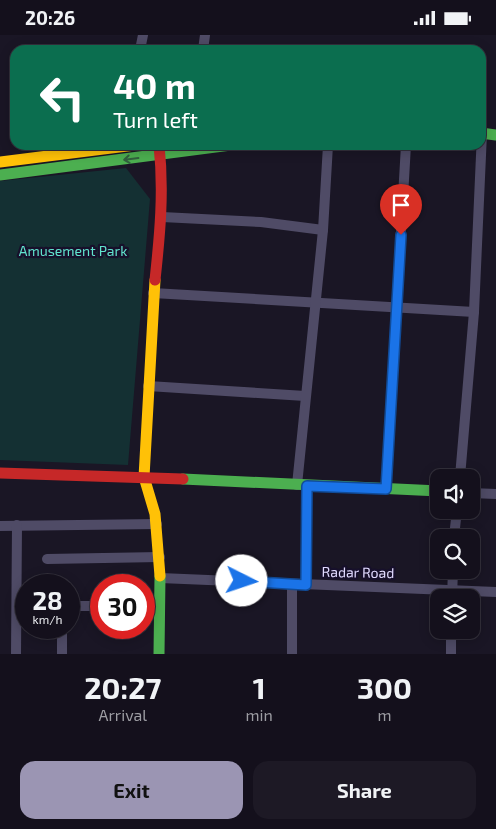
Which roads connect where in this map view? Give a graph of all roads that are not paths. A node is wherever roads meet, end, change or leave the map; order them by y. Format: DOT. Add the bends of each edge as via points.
graph roads {
  1 [pos="90,150"];
  2 [pos="160,150"];
  3 [pos="328,150"];
  4 [pos="406,150"];
  5 [pos="481,150"];
  6 [pos="0,162"];
  7 [pos="0,175"];
  8 [pos="162,217"];
  9 [pos="323,230"];
  10 [pos="153,293"];
  11 [pos="315,302"];
  12 [pos="396,308"];
  13 [pos="474,312"];
  14 [pos="148,386"];
  15 [pos="305,396"];
  16 [pos="461,469"];
  17 [pos="0,473"];
  18 [pos="144,477"];
  19 [pos="302,485"];
  20 [pos="386,489"];
  21 [pos="430,491"];
  22 [pos="480,493"];
  23 [pos="496,494"];
  24 [pos="157,524"];
  25 [pos="0,525"];
  26 [pos="17,525"];
  27 [pos="160,557"];
  28 [pos="47,559"];
  29 [pos="160,578"];
  30 [pos="292,585"];
  31 [pos="306,585"];
  32 [pos="430,592"];
  33 [pos="480,592"];
  34 [pos="496,592"];
  35 [pos="155,606"];
  36 [pos="160,606"];
  37 [pos="62,639"];
  38 [pos="451,639"];
  39 [pos="16,654"];
  40 [pos="62,654"];
  41 [pos="159,654"];
  42 [pos="292,654"];
  43 [pos="451,654"];
  1 -- 6 [label="street"];
  2 -- 7 [label="street, one-way"];
  2 -- 8 [label="street"];
  3 -- 9 [label="street"];
  4 -- 12 [label="street"];
  5 -- 13 [label="street"];
  8 -- 9 [label="street"];
  8 -- 10 [label="street"];
  9 -- 11 [label="street"];
  10 -- 11 [label="street"];
  10 -- 14 [label="street"];
  11 -- 12 [label="street"];
  11 -- 15 [label="street"];
  12 -- 13 [label="street"];
  12 -- 20 [label="street"];
  13 -- 16 [label="street"];
  14 -- 15 [label="street"];
  14 -- 18 [label="street"];
  15 -- 19 [label="street"];
  17 -- 18 [label="street"];
  18 -- 19 [label="street"];
  18 -- 24 [label="street"];
  19 -- 20 [label="street"];
  19 -- 31 [label="street"];
  20 -- 21 [label="street"];
  22 -- 23 [label="street"];
  24 -- 26 [label="street"];
  24 -- 27 [label="street"];
  25 -- 26 [label="street"];
  26 -- 39 [label="street"];
  27 -- 28 [label="street"];
  27 -- 29 [label="street"];
  29 -- 30 [label="street, Radar Road"];
  29 -- 36 [label="street"];
  30 -- 31 [label="street, Radar Road"];
  30 -- 42 [label="street"];
  31 -- 32 [label="street, Radar Road"];
  33 -- 34 [label="street, Radar Road"];
  35 -- 36 [label="street"];
  36 -- 41 [label="street"];
  37 -- 40 [label="street"];
  38 -- 43 [label="street"];
}
